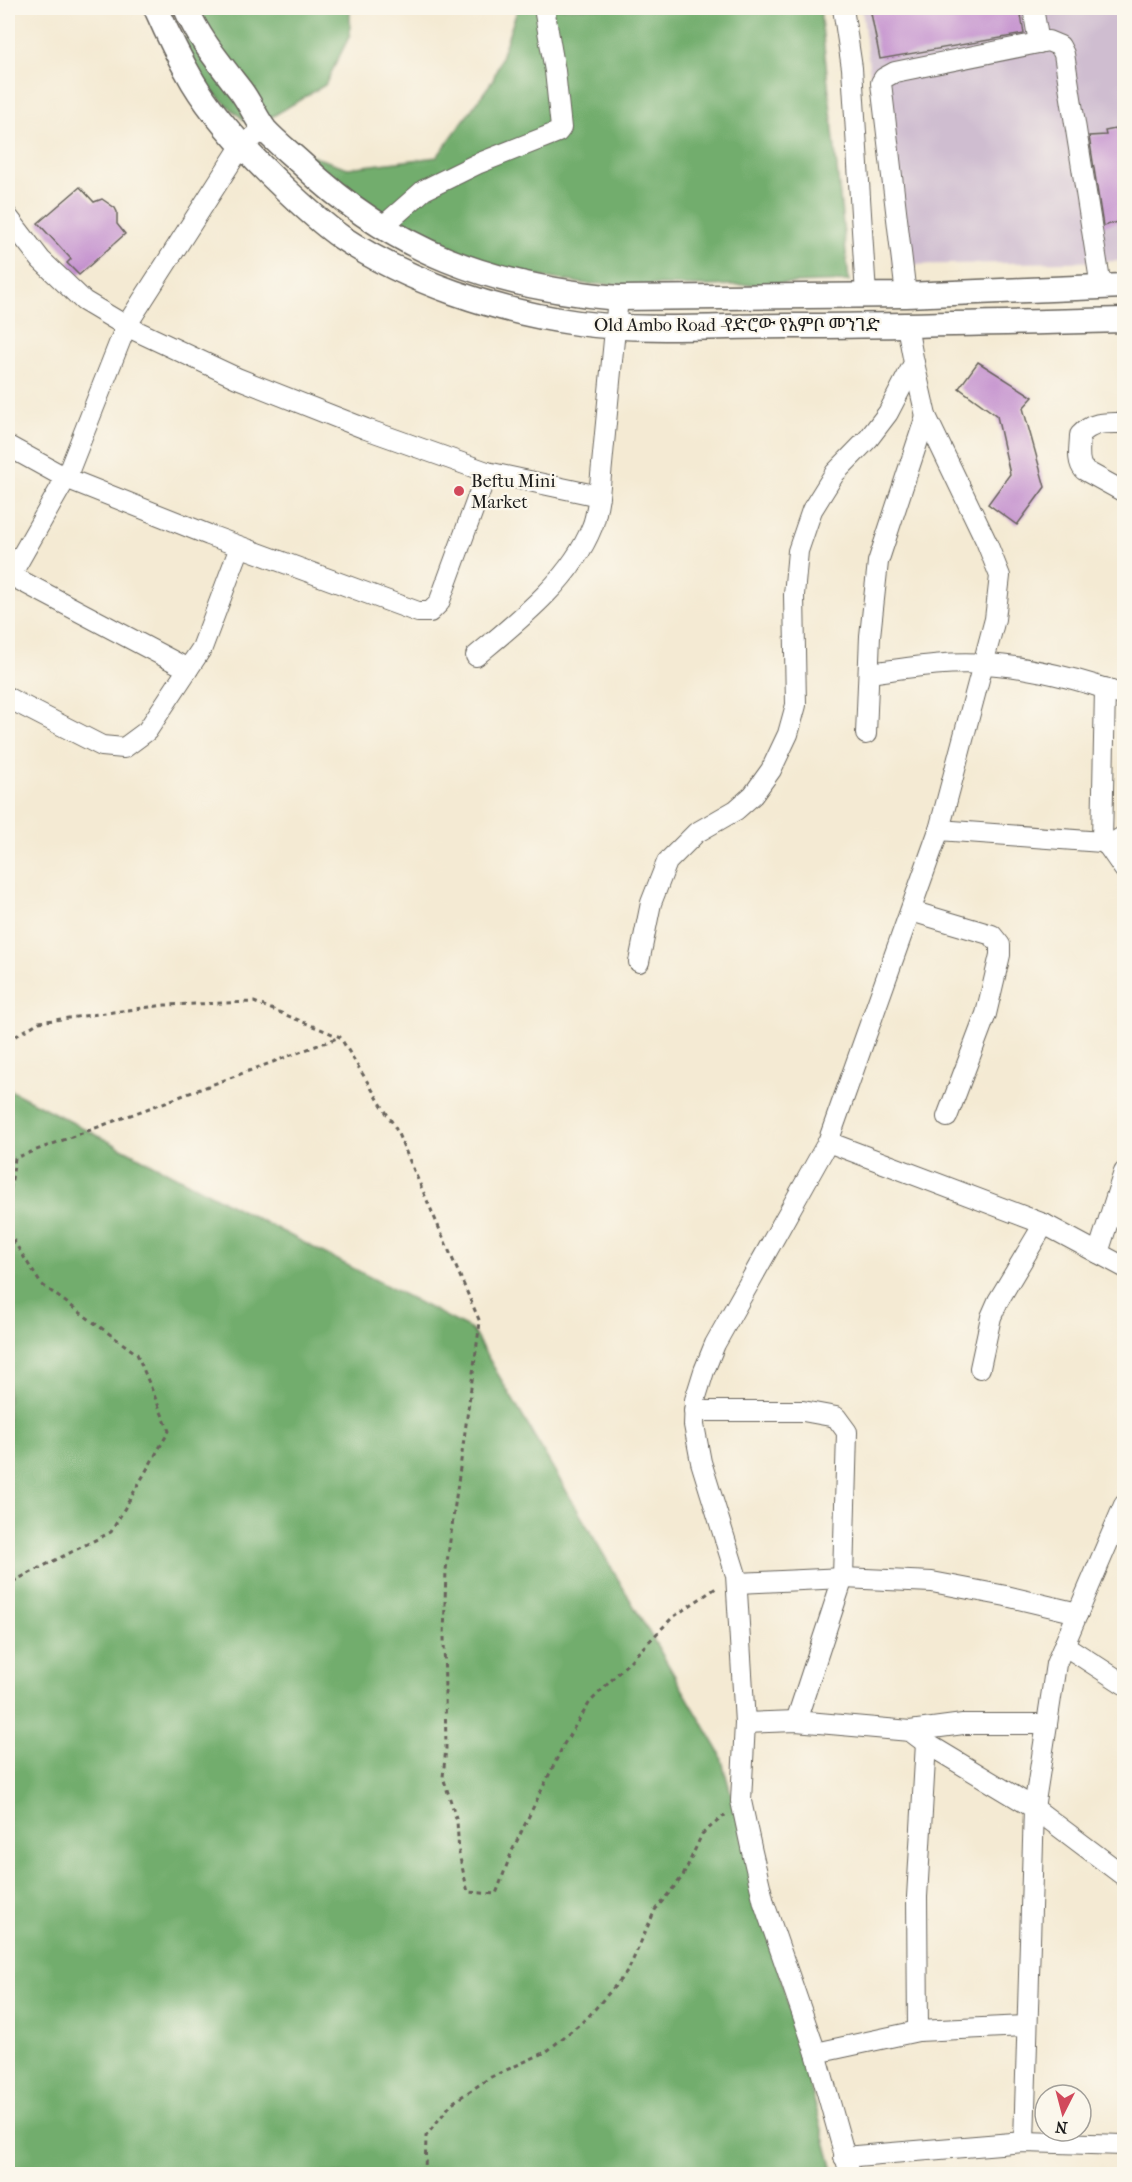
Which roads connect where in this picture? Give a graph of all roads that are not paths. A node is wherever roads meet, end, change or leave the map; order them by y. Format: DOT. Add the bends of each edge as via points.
graph roads {
  1 [pos="156,8"];
  2 [pos="186,8"];
  3 [pos="544,8"];
  4 [pos="843,8"];
  5 [pos="1033,8"];
  6 [pos="1039,43"];
  7 [pos="265,129"];
  8 [pos="242,146"];
  9 [pos="8,217"];
  10 [pos="382,227"];
  11 [pos="1113,287"];
  12 [pos="866,295"];
  13 [pos="906,295"];
  14 [pos="618,298"];
  15 [pos="1125,320"];
  16 [pos="126,326"];
  17 [pos="907,326"];
  18 [pos="616,327"];
  19 [pos="914,363"];
  20 [pos="926,416"];
  21 [pos="1125,423"];
  22 [pos="8,446"];
  23 [pos="487,472"];
  24 [pos="66,478"];
  25 [pos="1125,492"];
  26 [pos="599,496"];
  27 [pos="240,547"];
  28 [pos="8,576"];
  29 [pos="476,656"];
  30 [pos="984,664"];
  31 [pos="188,669"];
  32 [pos="869,673"];
  33 [pos="1105,688"];
  34 [pos="1125,696"];
  35 [pos="8,698"];
  36 [pos="866,734"];
  37 [pos="939,830"];
  38 [pos="1112,841"];
  39 [pos="1125,869"];
  40 [pos="911,911"];
  41 [pos="639,962"];
  42 [pos="947,1117"];
  43 [pos="828,1142"];
  44 [pos="1125,1172"];
  45 [pos="1044,1224"];
  46 [pos="1098,1253"];
  47 [pos="1125,1267"];
  48 [pos="980,1368"];
  49 [pos="694,1411"];
  50 [pos="1125,1504"];
  51 [pos="843,1578"];
  52 [pos="736,1579"];
  53 [pos="1078,1613"];
  54 [pos="1064,1645"];
  55 [pos="1125,1684"];
  56 [pos="796,1721"];
  57 [pos="745,1723"];
  58 [pos="1047,1724"];
  59 [pos="910,1731"];
  60 [pos="926,1743"];
  61 [pos="1034,1808"];
  62 [pos="1125,1876"];
  63 [pos="1027,2026"];
  64 [pos="918,2031"];
  65 [pos="816,2053"];
  66 [pos="1024,2142"];
  67 [pos="1125,2145"];
  68 [pos="847,2166"];
  1 -- 8 [label="main road, Old Ambo Road -የድሮው የአምቦ መንገድ" via="195,84"];
  2 -- 7 [label="main road, Old Ambo Road -የድሮው የአምቦ መንገድ" via="211,52"];
  3 -- 10 [label="street" via="561,128 424,189"];
  4 -- 12 [label="street" via="852,68"];
  5 -- 6 [label="street"];
  6 -- 11 [label="street" via="1048,41 1060,46 1064,54"];
  6 -- 13 [label="street" via="895,72 881,83"];
  7 -- 8 [label="street"];
  7 -- 10 [label="main road, Old Ambo Road -የድሮው የአምቦ መንገድ" via="321,182"];
  8 -- 16 [label="street"];
  8 -- 18 [label="main road, Old Ambo Road -የድሮው የአምቦ መንገድ" via="316,219 398,269 495,305"];
  9 -- 16 [label="street" via="41,260 84,301"];
  10 -- 14 [label="main road, Old Ambo Road -የድሮው የአምቦ መንገድ" via="438,257 482,274 576,295"];
  11 -- 13 [label="main road, Old Ambo Road -የድሮው የአምቦ መንገድ"];
  12 -- 13 [label="main road, Old Ambo Road -የድሮው የአምቦ መንገድ"];
  12 -- 14 [label="main road, Old Ambo Road -የድሮው የአምቦ መንገድ"];
  14 -- 18 [label="street"];
  15 -- 17 [label="main road, Old Ambo Road -የድሮው የአምቦ መንገድ"];
  16 -- 23 [label="street" via="237,378"];
  16 -- 24 [label="street"];
  17 -- 18 [label="main road, Old Ambo Road -የድሮው የአምቦ መንገድ"];
  17 -- 19 [label="street"];
  18 -- 26 [label="street"];
  19 -- 20 [label="street"];
  19 -- 41 [label="street" via="888,413 835,473 812,510 798,551 794,595 796,705 788,734 771,770 753,795 736,810 696,833 667,862 651,903"];
  20 -- 30 [label="street" via="1000,576"];
  20 -- 32 [label="street" via="878,562"];
  21 -- 25 [label="street" via="1097,423 1086,429 1080,435 1079,458 1084,470"];
  22 -- 24 [label="street"];
  23 -- 26 [label="street"];
  23 -- 27 [label="street" via="439,603 430,612 418,612"];
  24 -- 27 [label="street"];
  24 -- 28 [label="street"];
  26 -- 29 [label="street" via="593,526 579,554 531,609"];
  27 -- 31 [label="street" via="202,648"];
  28 -- 31 [label="street"];
  30 -- 32 [label="street" via="937,664"];
  30 -- 33 [label="street"];
  30 -- 37 [label="street"];
  31 -- 35 [label="street" via="147,731 124,748 102,746"];
  32 -- 36 [label="street"];
  33 -- 34 [label="street"];
  33 -- 38 [label="street"];
  37 -- 38 [label="street"];
  37 -- 40 [label="street"];
  38 -- 39 [label="street"];
  40 -- 42 [label="street" via="992,934 1000,945 986,1014"];
  40 -- 43 [label="street"];
  43 -- 45 [label="street"];
  43 -- 49 [label="street" via="715,1344"];
  44 -- 46 [label="street"];
  45 -- 46 [label="street"];
  45 -- 48 [label="street" via="998,1301"];
  46 -- 47 [label="street"];
  49 -- 51 [label="street" via="803,1411 836,1417 847,1432 848,1449"];
  49 -- 52 [label="street" via="701,1462"];
  50 -- 53 [label="street"];
  51 -- 52 [label="street"];
  51 -- 53 [label="street" via="932,1582"];
  51 -- 56 [label="street"];
  52 -- 57 [label="street"];
  53 -- 54 [label="street"];
  54 -- 55 [label="street"];
  54 -- 58 [label="street" via="1056,1665"];
  56 -- 57 [label="street"];
  56 -- 59 [label="street"];
  57 -- 65 [label="street" via="741,1801 764,1903"];
  58 -- 59 [label="street" via="963,1724"];
  58 -- 61 [label="street"];
  59 -- 60 [label="street"];
  60 -- 61 [label="street"];
  60 -- 64 [label="street" via="917,1898"];
  61 -- 62 [label="street"];
  61 -- 63 [label="street"];
  63 -- 64 [label="street"];
  63 -- 66 [label="street"];
  64 -- 65 [label="street"];
  65 -- 68 [label="street"];
  66 -- 67 [label="street"];
  66 -- 68 [label="street"];
}
